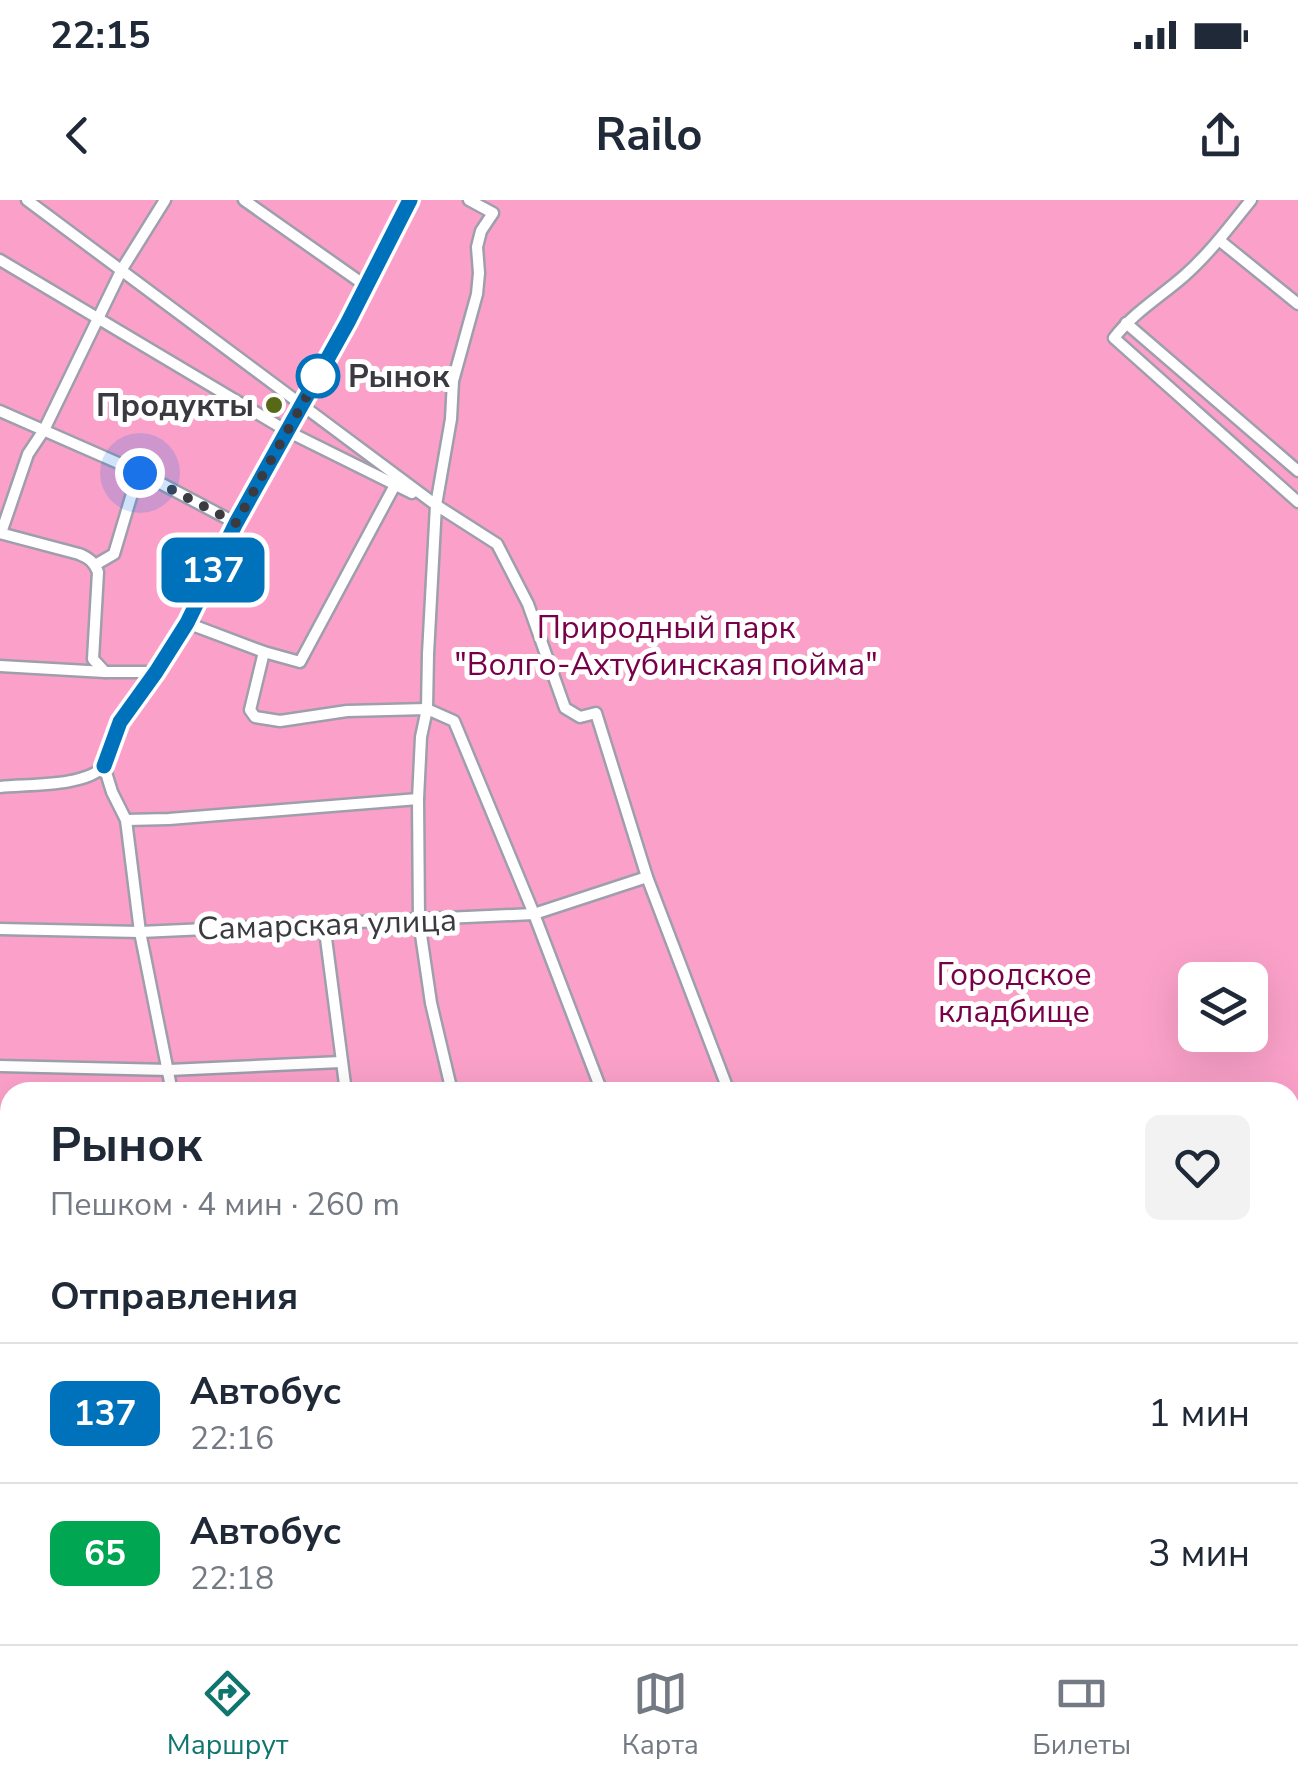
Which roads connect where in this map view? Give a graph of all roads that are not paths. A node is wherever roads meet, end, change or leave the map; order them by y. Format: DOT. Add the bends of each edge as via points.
graph roads {
  1 [pos="27,200"];
  2 [pos="165,200"];
  3 [pos="244,200"];
  4 [pos="410,200"];
  5 [pos="469,200"];
  6 [pos="1251,200"];
  7 [pos="1219,240"];
  8 [pos="0,260"];
  9 [pos="122,269"];
  10 [pos="366,286"];
  11 [pos="1298,304"];
  12 [pos="98,317"];
  13 [pos="1126,322"];
  14 [pos="302,405"];
  15 [pos="0,411"];
  16 [pos="44,430"];
  17 [pos="286,431"];
  18 [pos="1298,471"];
  19 [pos="140,473"];
  20 [pos="394,484"];
  21 [pos="1298,502"];
  22 [pos="436,505"];
  23 [pos="236,523"];
  24 [pos="0,533"];
  25 [pos="94,564"];
  26 [pos="187,623"];
  27 [pos="264,652"];
  28 [pos="0,666"];
  29 [pos="105,672"];
  30 [pos="156,672"];
  31 [pos="428,709"];
  32 [pos="104,766"];
  33 [pos="0,787"];
  34 [pos="418,799"];
  35 [pos="126,820"];
  36 [pos="647,877"];
  37 [pos="534,914"];
  38 [pos="419,921"];
  39 [pos="324,923"];
  40 [pos="0,929"];
  41 [pos="140,932"];
  42 [pos="341,1062"];
  43 [pos="0,1066"];
  44 [pos="169,1070"];
  45 [pos="171,1082"];
  46 [pos="344,1082"];
  47 [pos="450,1082"];
  48 [pos="598,1082"];
  49 [pos="724,1082"];
  1 -- 9 [label="street"];
  2 -- 9 [label="street"];
  3 -- 10 [label="street"];
  4 -- 10 [label="street"];
  5 -- 22 [label="street" via="493,213 477,246 477,294 453,381"];
  6 -- 7 [label="street"];
  7 -- 11 [label="street"];
  7 -- 13 [label="street"];
  8 -- 12 [label="street"];
  9 -- 12 [label="street"];
  9 -- 14 [label="street"];
  10 -- 14 [label="street"];
  12 -- 16 [label="street"];
  12 -- 17 [label="street"];
  13 -- 18 [label="street"];
  13 -- 21 [label="street" via="1114,338"];
  14 -- 17 [label="street"];
  14 -- 22 [label="street"];
  15 -- 16 [label="street"];
  16 -- 19 [label="street"];
  16 -- 24 [label="street" via="28,454"];
  17 -- 20 [label="street"];
  17 -- 23 [label="street"];
  19 -- 23 [label="street"];
  19 -- 25 [label="street" via="114,554"];
  20 -- 22 [label="street"];
  20 -- 27 [label="street" via="300,662"];
  22 -- 31 [label="street"];
  22 -- 36 [label="street" via="497,544 528,604 564,708 580,718 596,713"];
  23 -- 26 [label="street"];
  24 -- 25 [label="street"];
  25 -- 29 [label="street" via="93,660"];
  26 -- 27 [label="street"];
  26 -- 30 [label="street"];
  27 -- 31 [label="street" via="250,710 255,717 280,721"];
  28 -- 29 [label="street"];
  29 -- 30 [label="street"];
  30 -- 32 [label="street" via="120,722"];
  31 -- 34 [label="street"];
  31 -- 37 [label="street" via="454,721"];
  32 -- 33 [label="street" via="83,779"];
  32 -- 35 [label="street"];
  34 -- 35 [label="street"];
  34 -- 38 [label="street"];
  35 -- 41 [label="street"];
  36 -- 37 [label="street, Самарская улица"];
  36 -- 49 [label="street"];
  37 -- 38 [label="street, Самарская улица"];
  37 -- 48 [label="street"];
  38 -- 39 [label="street, Самарская улица"];
  38 -- 47 [label="street"];
  39 -- 41 [label="street, Самарская улица"];
  39 -- 42 [label="street"];
  40 -- 41 [label="street, Самарская улица"];
  41 -- 44 [label="street"];
  42 -- 44 [label="street"];
  42 -- 46 [label="street"];
  43 -- 44 [label="street"];
  44 -- 45 [label="street"];
}
